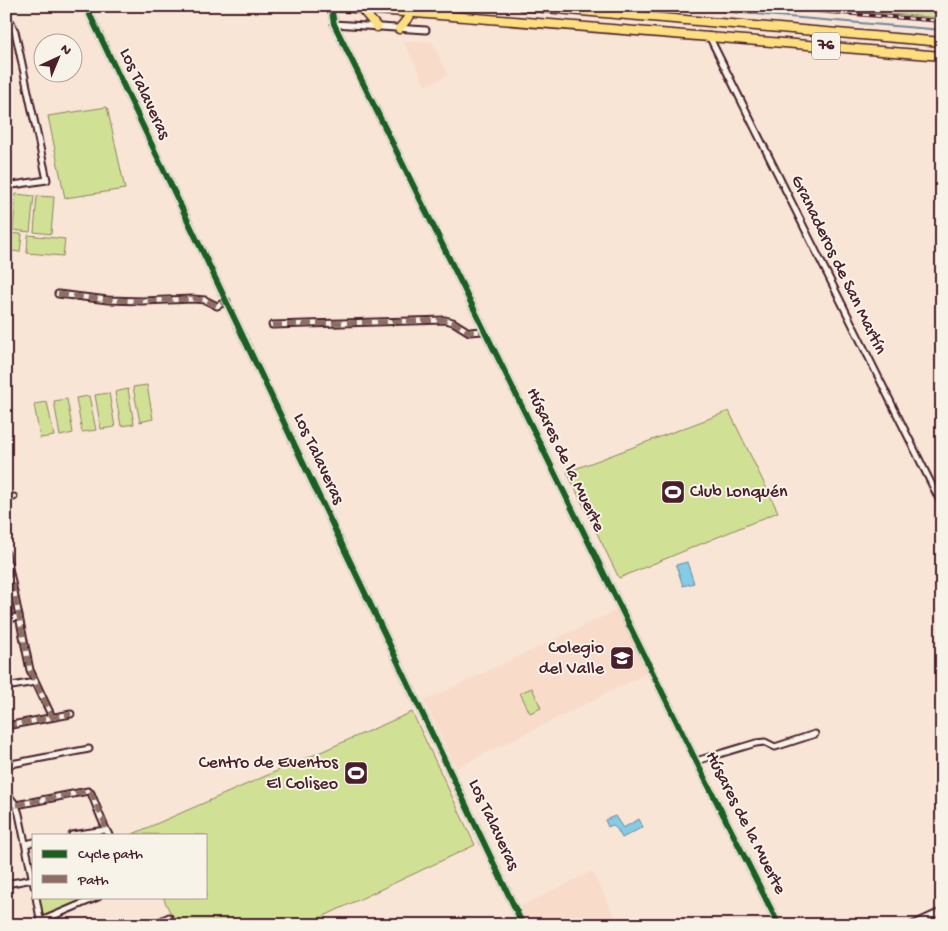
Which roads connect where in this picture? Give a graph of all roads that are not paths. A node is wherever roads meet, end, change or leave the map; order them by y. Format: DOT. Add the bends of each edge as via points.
graph roads {
  1 [pos="88,6"];
  2 [pos="330,6"];
  3 [pos="522,6"];
  4 [pos="361,8"];
  5 [pos="412,13"];
  6 [pos="6,15"];
  7 [pos="334,24"];
  8 [pos="376,27"];
  9 [pos="400,28"];
  10 [pos="426,30"];
  11 [pos="709,36"];
  12 [pos="942,42"];
  13 [pos="942,56"];
  14 [pos="6,186"];
  15 [pos="58,294"];
  16 [pos="226,301"];
  17 [pos="272,325"];
  18 [pos="484,331"];
  19 [pos="14,497"];
  20 [pos="6,499"];
  21 [pos="942,505"];
  22 [pos="6,553"];
  23 [pos="9,580"];
  24 [pos="19,617"];
  25 [pos="6,619"];
  26 [pos="35,682"];
  27 [pos="6,687"];
  28 [pos="71,714"];
  29 [pos="52,717"];
  30 [pos="6,726"];
  31 [pos="815,734"];
  32 [pos="89,749"];
  33 [pos="696,761"];
  34 [pos="6,766"];
  35 [pos="6,792"];
  36 [pos="16,805"];
  37 [pos="105,830"];
  38 [pos="79,834"];
  39 [pos="108,834"];
  40 [pos="32,842"];
  41 [pos="26,844"];
  42 [pos="32,877"];
  43 [pos="32,883"];
  44 [pos="6,884"];
  45 [pos="36,898"];
  46 [pos="96,898"];
  47 [pos="942,911"];
  48 [pos="169,917"];
  49 [pos="41,923"];
  50 [pos="924,923"];
  51 [pos="152,925"];
  52 [pos="523,925"];
  53 [pos="779,925"];
  54 [pos="912,925"];
  1 -- 16 [label="street, Los Talaveras"];
  2 -- 4 [label="main road, 76"];
  2 -- 7 [label="street, Húsares de la Muerte"];
  3 -- 12 [label="main road, 76"];
  4 -- 5 [label="main road, 76"];
  4 -- 8 [label="main road"];
  5 -- 9 [label="main road"];
  5 -- 11 [label="main road, 76"];
  6 -- 14 [label="street" via="15,31 47,180"];
  7 -- 8 [label="street"];
  7 -- 18 [label="street, Húsares de la Muerte"];
  8 -- 9 [label="street"];
  9 -- 10 [label="street"];
  11 -- 13 [label="main road, 76"];
  11 -- 21 [label="street, Granaderos de San Martín"];
  15 -- 16 [label="street" via="108,300 194,299 217,306"];
  16 -- 52 [label="street, Los Talaveras"];
  17 -- 18 [label="street" via="445,320 469,332"];
  18 -- 33 [label="street, Húsares de la Muerte"];
  19 -- 20 [label="street"];
  22 -- 23 [label="street"];
  23 -- 24 [label="street"];
  24 -- 25 [label="street"];
  24 -- 26 [label="street" via="28,665"];
  26 -- 27 [label="street"];
  26 -- 29 [label="street"];
  28 -- 29 [label="street"];
  29 -- 30 [label="street"];
  31 -- 33 [label="street" via="775,747 765,742 756,743"];
  32 -- 34 [label="street"];
  33 -- 53 [label="street, Húsares de la Muerte"];
  35 -- 36 [label="street"];
  36 -- 37 [label="street" via="88,791"];
  36 -- 41 [label="street"];
  37 -- 38 [label="street"];
  37 -- 39 [label="street"];
  40 -- 41 [label="street"];
  41 -- 42 [label="street"];
  43 -- 44 [label="street"];
  45 -- 49 [label="street"];
  46 -- 49 [label="street"];
  47 -- 50 [label="street"];
  48 -- 51 [label="street"];
  50 -- 54 [label="street"];
}
